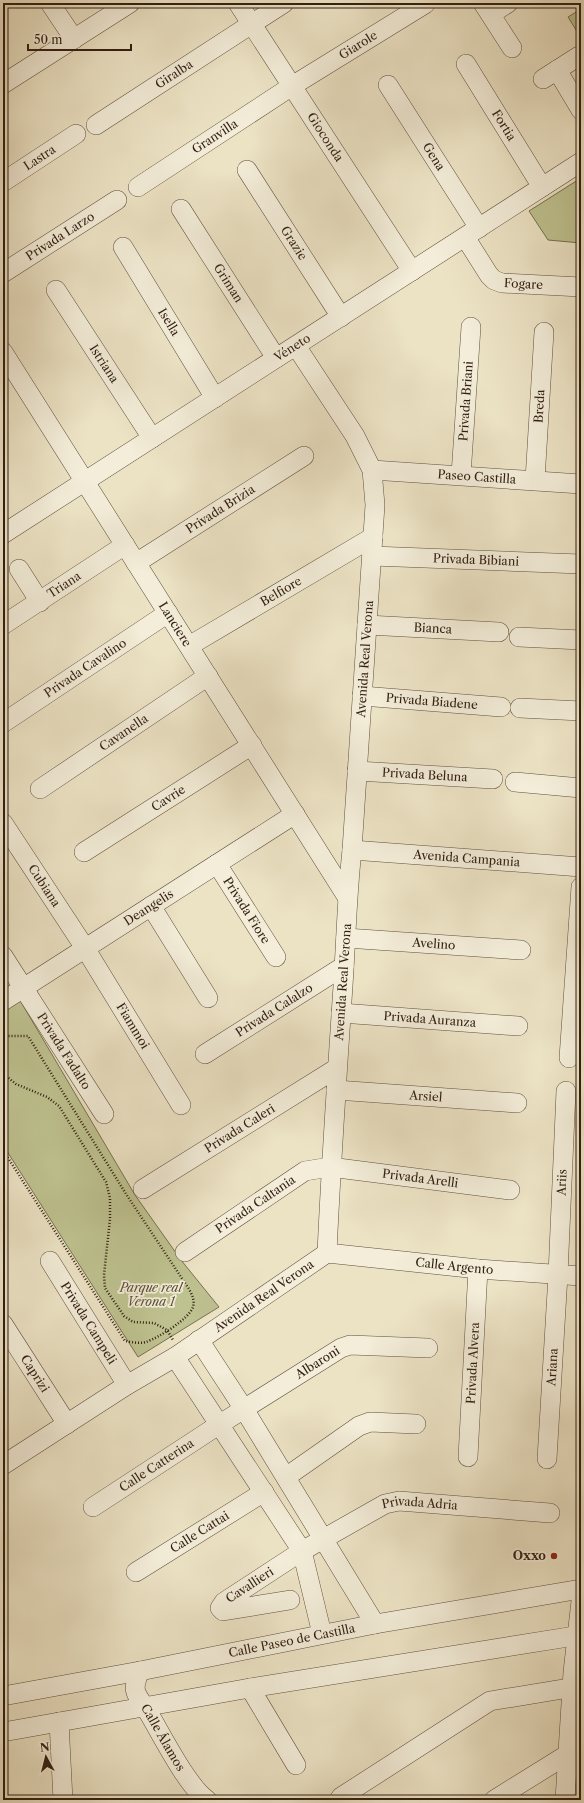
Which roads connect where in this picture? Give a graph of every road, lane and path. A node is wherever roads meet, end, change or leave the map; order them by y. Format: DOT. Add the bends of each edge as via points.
graph roads {
  1 [pos="50,3"];
  2 [pos="130,3"];
  3 [pos="238,3"];
  4 [pos="284,3"];
  5 [pos="508,3"];
  6 [pos="425,4"];
  7 [pos="487,9"];
  8 [pos="252,23"];
  9 [pos="74,39"];
  10 [pos="512,48"];
  11 [pos="579,56"];
  12 [pos="466,64"];
  13 [pos="6,77"];
  14 [pos="388,85"];
  15 [pos="292,86"];
  16 [pos="581,110"];
  17 [pos="96,125"];
  18 [pos="76,134"];
  19 [pos="581,162"];
  20 [pos="247,170"];
  21 [pos="3,182"];
  22 [pos="138,187"];
  23 [pos="542,187"];
  24 [pos="117,200"];
  25 [pos="181,209"];
  26 [pos="472,232"];
  27 [pos="123,247"];
  28 [pos="412,271"];
  29 [pos="3,273"];
  30 [pos="581,287"];
  31 [pos="56,290"];
  32 [pos="341,317"];
  33 [pos="470,327"];
  34 [pos="544,332"];
  35 [pos="296,346"];
  36 [pos="3,354"];
  37 [pos="276,358"];
  38 [pos="215,398"];
  39 [pos="152,438"];
  40 [pos="304,456"];
  41 [pos="372,470"];
  42 [pos="460,475"];
  43 [pos="535,480"];
  44 [pos="85,482"];
  45 [pos="581,484"];
  46 [pos="3,534"];
  47 [pos="373,537"];
  48 [pos="125,545"];
  49 [pos="372,556"];
  50 [pos="136,562"];
  51 [pos="581,564"];
  52 [pos="19,569"];
  53 [pos="40,602"];
  54 [pos="168,613"];
  55 [pos="3,625"];
  56 [pos="367,625"];
  57 [pos="499,632"];
  58 [pos="519,637"];
  59 [pos="581,640"];
  60 [pos="189,646"];
  61 [pos="208,676"];
  62 [pos="362,696"];
  63 [pos="501,708"];
  64 [pos="520,708"];
  65 [pos="581,711"];
  66 [pos="3,723"];
  67 [pos="252,745"];
  68 [pos="357,771"];
  69 [pos="493,779"];
  70 [pos="515,782"];
  71 [pos="581,788"];
  72 [pos="40,789"];
  73 [pos="295,814"];
  74 [pos="3,823"];
  75 [pos="352,850"];
  76 [pos="84,852"];
  77 [pos="217,864"];
  78 [pos="581,867"];
  79 [pos="581,886"];
  80 [pos="347,897"];
  81 [pos="151,906"];
  82 [pos="346,938"];
  83 [pos="85,948"];
  84 [pos="521,950"];
  85 [pos="3,956"];
  86 [pos="276,956"];
  87 [pos="344,966"];
  88 [pos="24,988"];
  89 [pos="208,998"];
  90 [pos="3,1001"];
  91 [pos="341,1013"];
  92 [pos="518,1026"];
  93 [pos="3,1038"];
  94 [pos="205,1054"];
  95 [pos="569,1058"];
  96 [pos="337,1068"];
  97 [pos="3,1071"];
  98 [pos="336,1090"];
  99 [pos="566,1091"];
  100 [pos="516,1103"];
  101 [pos="181,1105"];
  102 [pos="104,1114"];
  103 [pos="3,1150"];
  104 [pos="330,1167"];
  105 [pos="143,1190"];
  106 [pos="510,1190"];
  107 [pos="185,1252"];
  108 [pos="327,1253"];
  109 [pos="50,1261"];
  110 [pos="478,1269"];
  111 [pos="558,1275"];
  112 [pos="581,1276"];
  113 [pos="3,1324"];
  114 [pos="168,1330"];
  115 [pos="199,1340"];
  116 [pos="174,1348"];
  117 [pos="428,1348"];
  118 [pos="127,1384"];
  119 [pos="244,1409"];
  120 [pos="67,1424"];
  121 [pos="220,1424"];
  122 [pos="416,1424"];
  123 [pos="468,1457"];
  124 [pos="547,1459"];
  125 [pos="3,1465"];
  126 [pos="286,1477"];
  127 [pos="264,1492"];
  128 [pos="93,1507"];
  129 [pos="550,1513"];
  130 [pos="322,1539"];
  131 [pos="302,1551"];
  132 [pos="136,1572"];
  133 [pos="581,1589"];
  134 [pos="290,1600"];
  135 [pos="581,1601"];
  136 [pos="375,1624"];
  137 [pos="322,1634"];
  138 [pos="579,1644"];
  139 [pos="140,1670"];
  140 [pos="577,1686"];
  141 [pos="250,1688"];
  142 [pos="3,1696"];
  143 [pos="146,1707"];
  144 [pos="60,1722"];
  145 [pos="3,1732"];
  146 [pos="575,1754"];
  147 [pos="296,1765"];
  148 [pos="63,1800"];
  149 [pos="207,1800"];
  150 [pos="339,1800"];
  151 [pos="494,1800"];
  152 [pos="566,1800"];
  1 -- 9 [label="street"];
  2 -- 9 [label="street"];
  3 -- 8 [label="street, Gioconda"];
  4 -- 8 [label="street, Giralba"];
  5 -- 7 [label="street"];
  6 -- 15 [label="street, Giarole"];
  7 -- 10 [label="street"];
  8 -- 15 [label="street, Gioconda"];
  8 -- 17 [label="street, Giralba"];
  9 -- 13 [label="street"];
  11 -- 16 [label="street" via="550,74"];
  12 -- 23 [label="street, Fortia"];
  14 -- 26 [label="street, Gena"];
  15 -- 22 [label="street, Granvilla"];
  15 -- 28 [label="street, Gioconda"];
  18 -- 21 [label="street, Lastra"];
  19 -- 23 [label="street, Véneto"];
  20 -- 32 [label="street, Grazie"];
  23 -- 26 [label="street, Véneto"];
  24 -- 29 [label="street, Privada Larzo"];
  25 -- 37 [label="street, Griman"];
  26 -- 28 [label="street, Véneto"];
  26 -- 30 [label="street, Fogare" via="494,280 502,283"];
  27 -- 38 [label="street, Isella"];
  28 -- 32 [label="street, Véneto"];
  31 -- 39 [label="street, Istriana"];
  32 -- 35 [label="street, Véneto"];
  33 -- 42 [label="street, Privada Briani"];
  34 -- 43 [label="street, Breda"];
  35 -- 37 [label="street, Véneto"];
  35 -- 41 [label="street, Avenida Real Verona" via="356,436"];
  36 -- 44 [label="street, Lanciere"];
  37 -- 38 [label="street, Véneto"];
  38 -- 39 [label="street, Véneto"];
  39 -- 44 [label="street, Véneto"];
  40 -- 50 [label="street, Privada Brizia"];
  41 -- 42 [label="street, Paseo Castilla"];
  41 -- 47 [label="street, Avenida Real Verona" via="375,505"];
  42 -- 43 [label="street, Paseo Castilla"];
  43 -- 45 [label="street, Paseo Castilla"];
  44 -- 46 [label="street, Véneto"];
  44 -- 48 [label="street, Lanciere"];
  47 -- 49 [label="street, Avenida Real Verona"];
  47 -- 60 [label="street, Belfiore"];
  48 -- 50 [label="street, Lanciere"];
  48 -- 53 [label="street, Triana"];
  49 -- 51 [label="street, Privada Bibiani"];
  49 -- 56 [label="street, Avenida Real Verona"];
  50 -- 54 [label="street, Lanciere"];
  52 -- 53 [label="street"];
  53 -- 55 [label="street, Triana"];
  54 -- 60 [label="street, Lanciere"];
  54 -- 66 [label="street, Privada Cavalino"];
  56 -- 57 [label="street, Bianca"];
  56 -- 62 [label="street, Avenida Real Verona"];
  58 -- 59 [label="street"];
  60 -- 61 [label="street, Lanciere"];
  61 -- 67 [label="street, Lanciere"];
  61 -- 72 [label="street, Cavanella"];
  62 -- 63 [label="street, Privada Biadene"];
  62 -- 68 [label="street, Avenida Real Verona"];
  64 -- 65 [label="street"];
  67 -- 73 [label="street, Lanciere"];
  67 -- 76 [label="street, Cavrie"];
  68 -- 69 [label="street, Privada Beluna"];
  68 -- 75 [label="street, Avenida Real Verona"];
  70 -- 71 [label="street"];
  73 -- 77 [label="street, Deangelis"];
  73 -- 80 [label="street, Lanciere"];
  74 -- 83 [label="street, Cubiana"];
  75 -- 78 [label="street, Avenida Campania"];
  75 -- 80 [label="street, Avenida Real Verona"];
  77 -- 81 [label="street, Deangelis"];
  77 -- 86 [label="street, Privada Fiore"];
  79 -- 95 [label="street"];
  80 -- 82 [label="street, Avenida Real Verona"];
  81 -- 83 [label="street, Deangelis"];
  81 -- 89 [label="street"];
  82 -- 84 [label="street, Avelino"];
  82 -- 87 [label="street, Avenida Real Verona"];
  83 -- 88 [label="street, Deangelis"];
  83 -- 101 [label="street, Fiammoi"];
  85 -- 88 [label="street, Privada Fadalto"];
  87 -- 91 [label="street, Avenida Real Verona"];
  87 -- 94 [label="street, Privada Calalzo"];
  88 -- 90 [label="street, Deangelis"];
  88 -- 102 [label="street, Privada Fadalto"];
  91 -- 92 [label="street, Privada Auranza"];
  91 -- 96 [label="street, Avenida Real Verona"];
  93 -- 114 [label="path" via="28,1036 126,1194 189,1289 194,1305 190,1314"];
  96 -- 98 [label="street, Avenida Real Verona"];
  96 -- 105 [label="street, Privada Caleri"];
  97 -- 114 [label="path" via="16,1084 46,1097 59,1106 106,1182 110,1198 110,1219 105,1288 124,1316 134,1322 154,1323"];
  98 -- 100 [label="street, Arsiel"];
  98 -- 104 [label="street, Avenida Real Verona"];
  99 -- 111 [label="street, Ariis"];
  103 -- 114 [label="path" via="124,1341 146,1342"];
  104 -- 106 [label="street, Privada Arelli"];
  104 -- 107 [label="street, Privada Caltania" via="305,1171"];
  104 -- 108 [label="street, Avenida Real Verona"];
  108 -- 110 [label="street, Calle Argento"];
  108 -- 115 [label="street, Avenida Real Verona"];
  109 -- 118 [label="street, Privada Campeli"];
  110 -- 111 [label="street, Calle Argento"];
  110 -- 123 [label="street, Privada Alvera"];
  111 -- 112 [label="street, Calle Argento"];
  111 -- 124 [label="street, Ariana"];
  113 -- 120 [label="street, Caprizi"];
  114 -- 116 [label="path"];
  115 -- 116 [label="street, Avenida Real Verona"];
  115 -- 119 [label="street"];
  116 -- 118 [label="street, Avenida Real Verona"];
  116 -- 121 [label="street"];
  117 -- 119 [label="street, Albaroni" via="350,1345 341,1348"];
  118 -- 120 [label="street, Avenida Real Verona"];
  119 -- 121 [label="street, Albaroni"];
  119 -- 126 [label="street"];
  120 -- 125 [label="street, Avenida Real Verona"];
  121 -- 127 [label="street"];
  121 -- 128 [label="street, Calle Catterina"];
  122 -- 126 [label="street" via="370,1422 359,1426"];
  126 -- 130 [label="street"];
  127 -- 131 [label="street"];
  127 -- 132 [label="street, Calle Cattai"];
  129 -- 130 [label="street, Privada Adria" via="399,1501 385,1504"];
  130 -- 131 [label="street, Privada Adria"];
  130 -- 136 [label="street"];
  131 -- 134 [label="street, Cavallieri" via="224,1602 220,1608 223,1611"];
  131 -- 137 [label="street"];
  133 -- 136 [label="street, Calle Paseo de Castilla"];
  135 -- 138 [label="street"];
  136 -- 137 [label="street, Calle Paseo de Castilla"];
  137 -- 139 [label="street, Calle Paseo de Castilla"];
  138 -- 140 [label="street"];
  138 -- 141 [label="street"];
  139 -- 142 [label="street, Calle Paseo de Castilla"];
  139 -- 143 [label="street, Calle Álamos" via="134,1691"];
  140 -- 146 [label="street"];
  140 -- 150 [label="street" via="490,1701"];
  141 -- 143 [label="street"];
  141 -- 147 [label="street"];
  143 -- 144 [label="street"];
  143 -- 149 [label="street, Calle Álamos" via="188,1780"];
  144 -- 145 [label="street"];
  144 -- 148 [label="street"];
  146 -- 151 [label="street"];
  146 -- 152 [label="street"];
}
